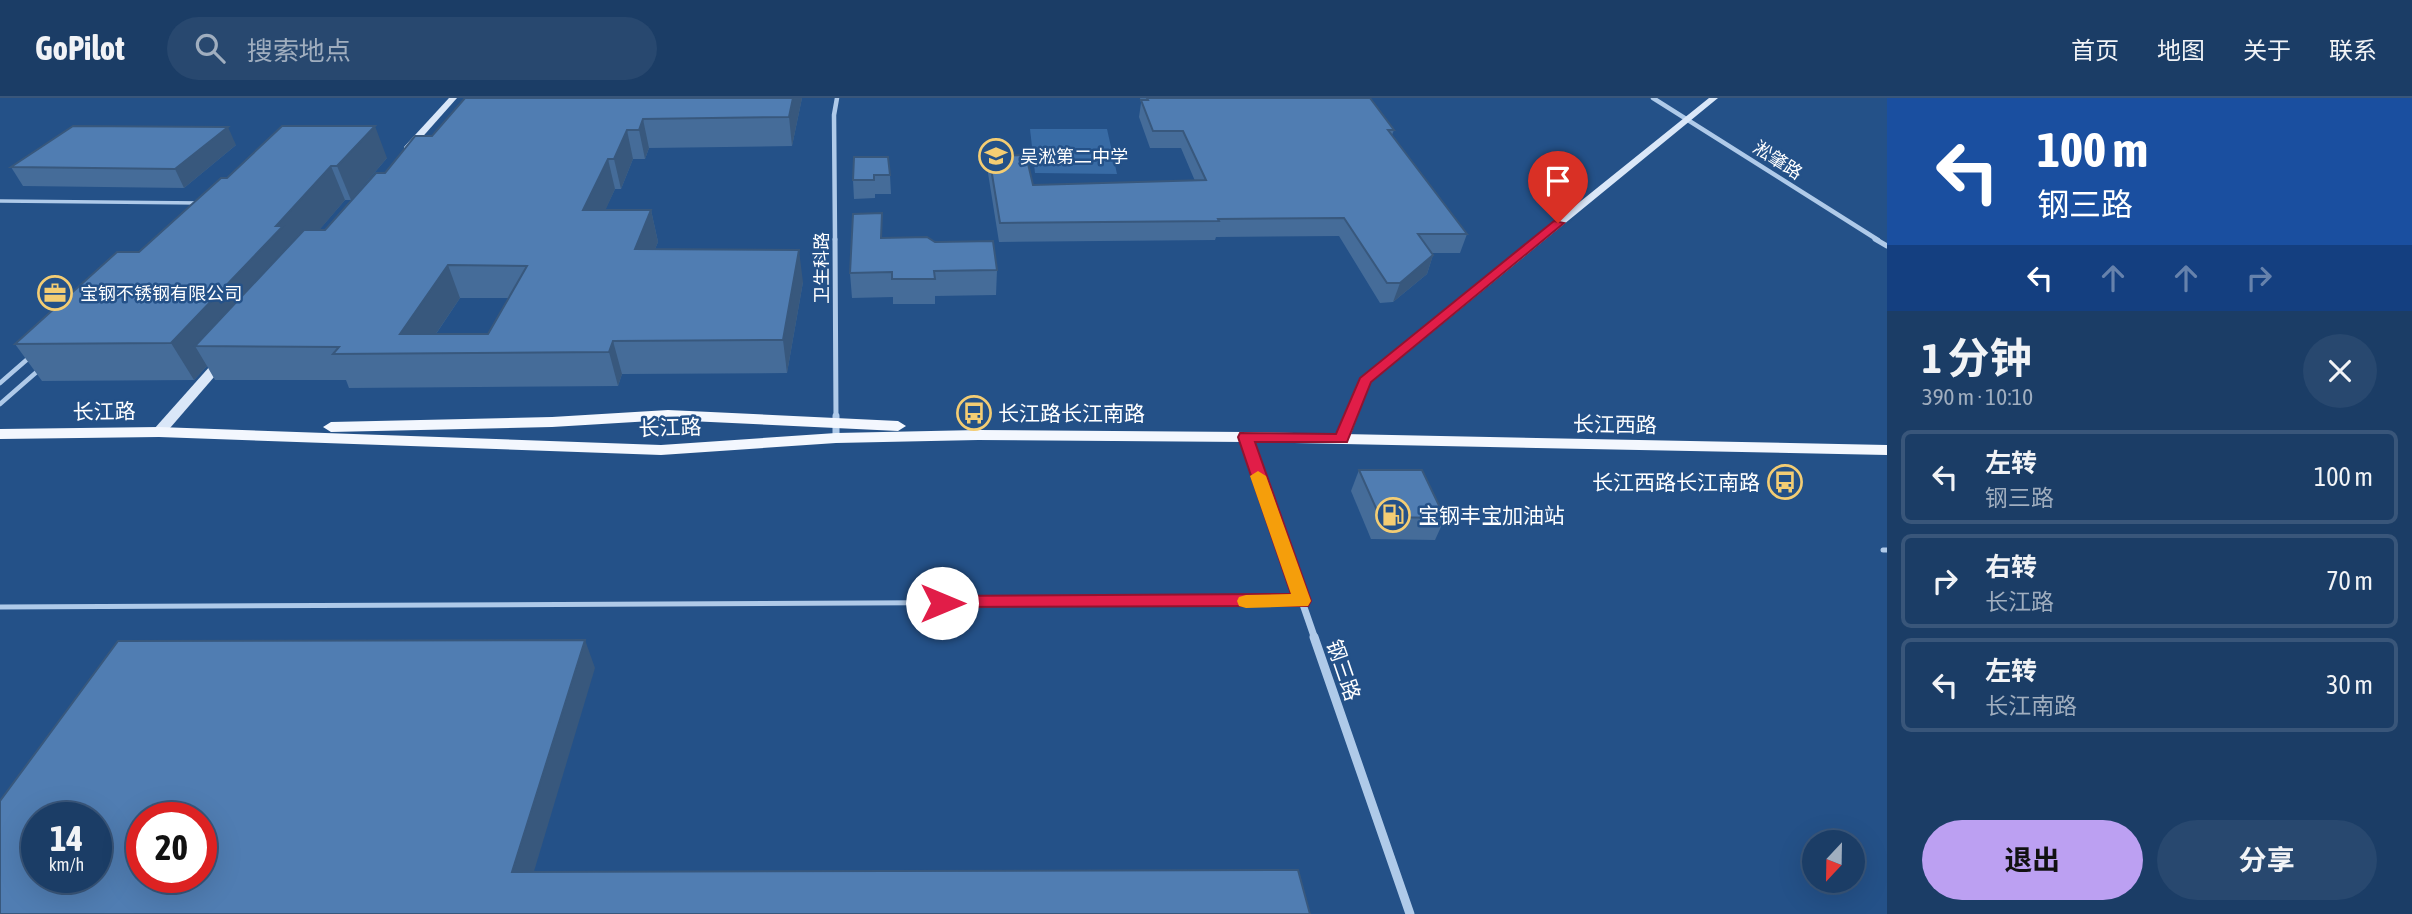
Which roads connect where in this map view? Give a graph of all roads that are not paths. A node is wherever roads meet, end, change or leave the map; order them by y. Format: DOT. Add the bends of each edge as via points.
graph roads {
  1 [pos="453,98"];
  2 [pos="837,98"];
  3 [pos="1653,98"];
  4 [pos="1714,98"];
  5 [pos="1687,119"];
  6 [pos="398,161"];
  7 [pos="0,201"];
  8 [pos="200,210"];
  9 [pos="1887,246"];
  10 [pos="232,348"];
  11 [pos="32,355"];
  12 [pos="42,367"];
  13 [pos="0,383"];
  14 [pos="0,404"];
  15 [pos="836,431"];
  16 [pos="159,432"];
  17 [pos="0,434"];
  18 [pos="1245,437"];
  19 [pos="1342,439"];
  20 [pos="1887,450"];
  21 [pos="1302,601"];
  22 [pos="0,607"];
  23 [pos="1410,914"];
  1 -- 6 [label="main road"];
  2 -- 15 [label="street, 卫生科路"];
  3 -- 5 [label="street, 淞肇路"];
  4 -- 5 [label="main road"];
  5 -- 9 [label="street, 淞肇路"];
  5 -- 19 [label="main road" via="1365,380"];
  7 -- 8 [label="lane" via="202,203"];
  10 -- 16 [label="main road"];
  11 -- 13 [label="lane"];
  12 -- 14 [label="lane"];
  15 -- 16 [label="main road" via="668,415"];
  15 -- 16 [label="main road, 长江路" via="661,450"];
  15 -- 18 [label="main road, 长江路"];
  16 -- 17 [label="main road, 长江路"];
  18 -- 19 [label="main road, 长江路"];
  18 -- 21 [label="street, 钢三路"];
  19 -- 20 [label="main road, 长江西路"];
  21 -- 22 [label="lane"];
  21 -- 23 [label="street, 钢三路"];
}
